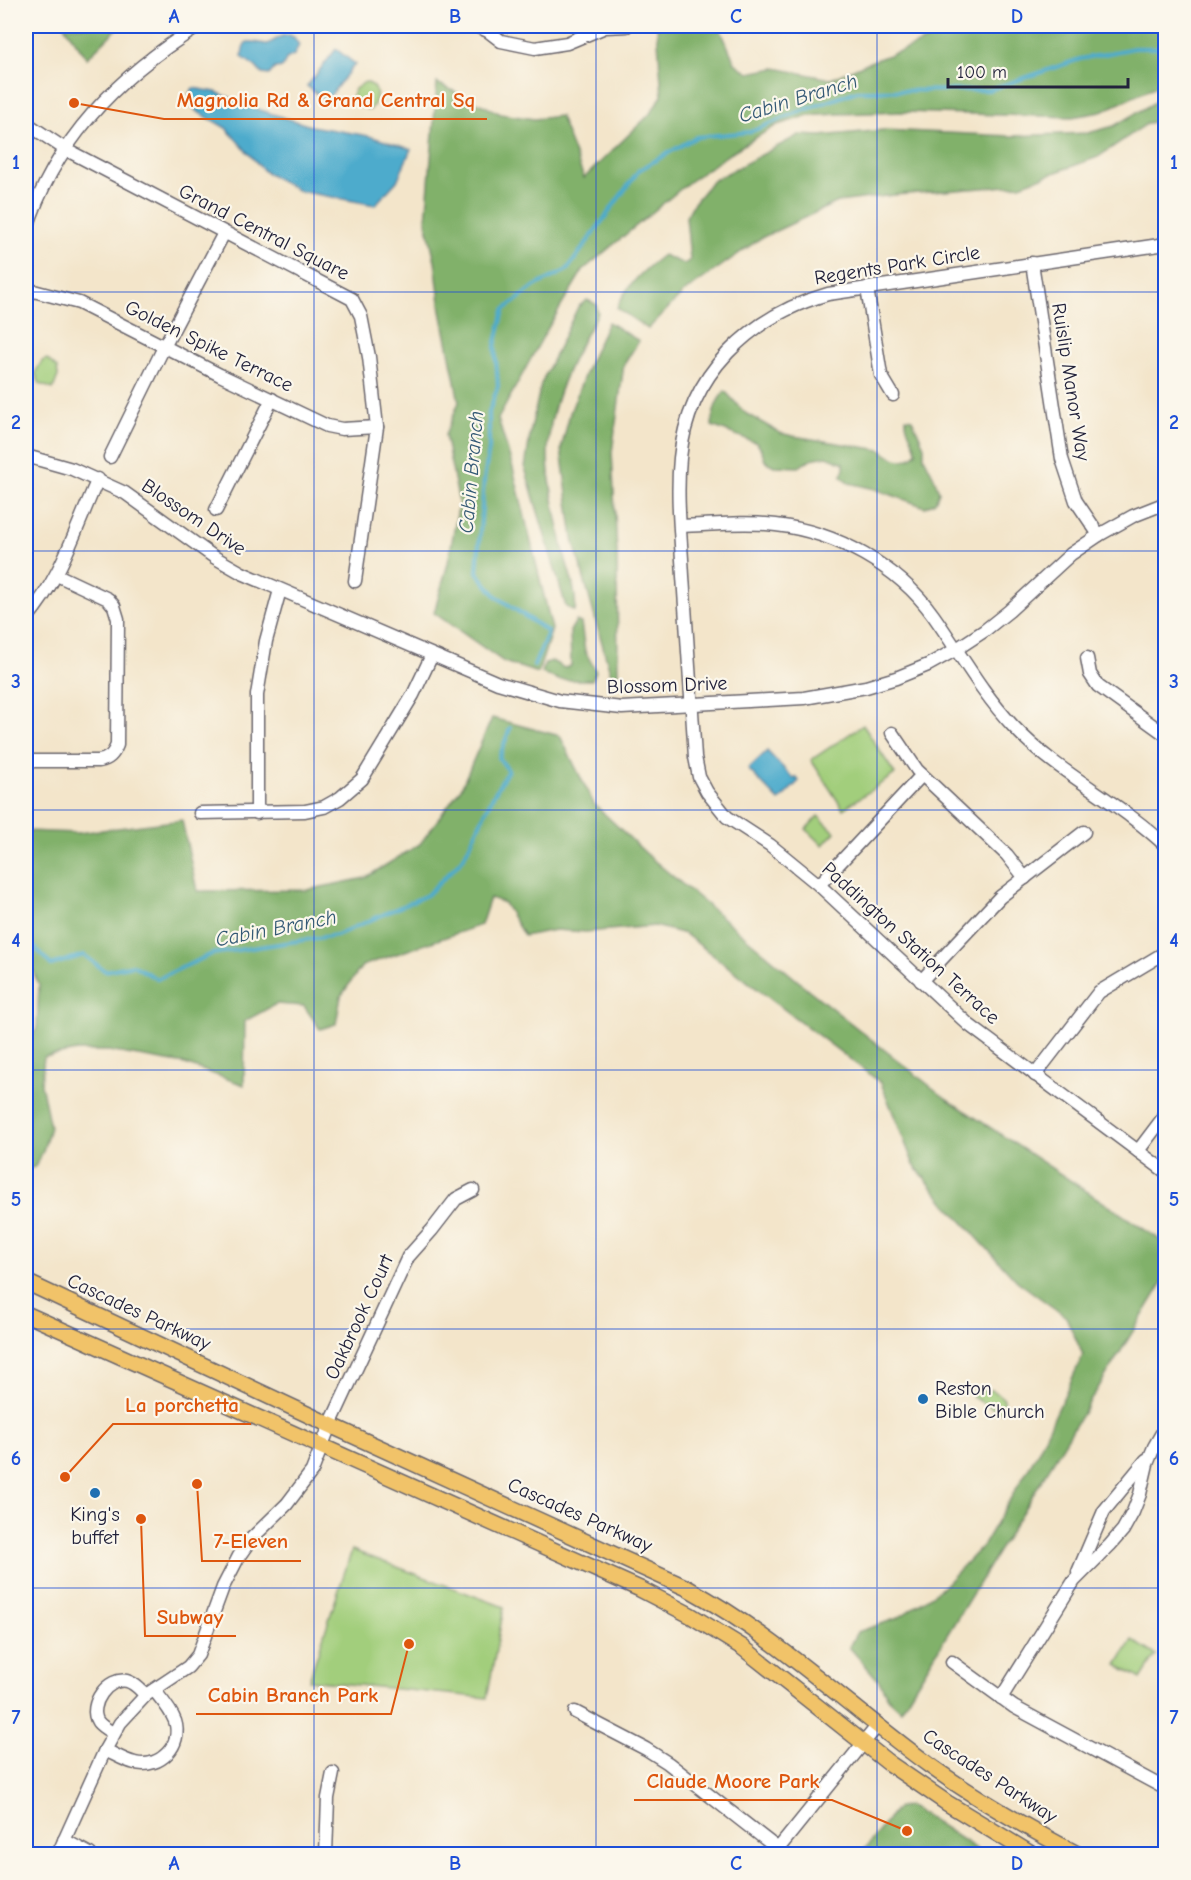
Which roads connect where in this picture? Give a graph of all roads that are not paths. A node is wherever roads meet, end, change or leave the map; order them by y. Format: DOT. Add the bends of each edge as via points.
graph roads {
  1 [pos="199,26"];
  2 [pos="476,26"];
  3 [pos="627,26"];
  4 [pos="489,28"];
  5 [pos="26,91"];
  6 [pos="26,114"];
  7 [pos="26,123"];
  8 [pos="65,149"];
  9 [pos="26,231"];
  10 [pos="224,233"];
  11 [pos="1166,244"];
  12 [pos="1032,263"];
  13 [pos="867,288"];
  14 [pos="26,289"];
  15 [pos="164,347"];
  16 [pos="893,395"];
  17 [pos="272,399"];
  18 [pos="377,427"];
  19 [pos="26,456"];
  20 [pos="110,458"];
  21 [pos="98,479"];
  22 [pos="1166,503"];
  23 [pos="216,510"];
  24 [pos="681,526"];
  25 [pos="1099,535"];
  26 [pos="57,574"];
  27 [pos="355,580"];
  28 [pos="280,590"];
  29 [pos="26,619"];
  30 [pos="955,650"];
  31 [pos="432,655"];
  32 [pos="1088,658"];
  33 [pos="691,705"];
  34 [pos="892,733"];
  35 [pos="1166,735"];
  36 [pos="26,761"];
  37 [pos="922,775"];
  38 [pos="200,813"];
  39 [pos="257,813"];
  40 [pos="1084,832"];
  41 [pos="1166,846"];
  42 [pos="1025,878"];
  43 [pos="819,885"];
  44 [pos="1166,952"];
  45 [pos="921,981"];
  46 [pos="1035,1076"];
  47 [pos="1166,1114"];
  48 [pos="1138,1151"];
  49 [pos="1166,1172"];
  50 [pos="473,1190"];
  51 [pos="26,1282"];
  52 [pos="26,1314"];
  53 [pos="330,1425"];
  54 [pos="1166,1426"];
  55 [pos="321,1446"];
  56 [pos="1154,1447"];
  57 [pos="1074,1581"];
  58 [pos="952,1662"];
  59 [pos="150,1693"];
  60 [pos="1001,1698"];
  61 [pos="575,1712"];
  62 [pos="878,1725"];
  63 [pos="113,1733"];
  64 [pos="864,1743"];
  65 [pos="105,1750"];
  66 [pos="333,1773"];
  67 [pos="1166,1789"];
  68 [pos="64,1840"];
  69 [pos="776,1852"];
  70 [pos="58,1854"];
  71 [pos="90,1854"];
  72 [pos="326,1854"];
  73 [pos="1031,1854"];
  74 [pos="1077,1854"];
  1 -- 8 [label="street" via="125,79"];
  2 -- 4 [label="street"];
  3 -- 4 [label="street" via="604,27 567,43 535,48 501,41"];
  5 -- 6 [label="street"];
  7 -- 8 [label="street, Grand Central Square"];
  8 -- 9 [label="street"];
  8 -- 10 [label="street, Grand Central Square"];
  10 -- 15 [label="street"];
  10 -- 18 [label="street, Grand Central Square" via="352,299 361,316"];
  11 -- 12 [label="street, Regents Park Circle"];
  12 -- 13 [label="street, Regents Park Circle"];
  12 -- 25 [label="street, Ruislip Manor Way" via="1062,459 1076,501"];
  13 -- 16 [label="street" via="881,375"];
  13 -- 24 [label="street, Regents Park Circle" via="828,294 784,309 728,351 712,372 684,433 678,479"];
  14 -- 15 [label="street, Golden Spike Terrace" via="79,303"];
  15 -- 17 [label="street, Golden Spike Terrace"];
  15 -- 20 [label="street"];
  17 -- 18 [label="street, Golden Spike Terrace" via="327,426"];
  17 -- 23 [label="street"];
  18 -- 27 [label="street, Grand Central Square"];
  19 -- 21 [label="street, Blossom Drive"];
  21 -- 26 [label="street"];
  21 -- 28 [label="street, Blossom Drive" via="150,510 214,557"];
  22 -- 25 [label="street, Blossom Drive"];
  24 -- 30 [label="street" via="777,525 851,547 914,593"];
  24 -- 33 [label="street, Regents Park Circle"];
  25 -- 30 [label="street, Blossom Drive" via="1071,554 984,631"];
  26 -- 29 [label="street"];
  26 -- 36 [label="street" via="108,599 116,612 117,745 114,753 99,761"];
  28 -- 31 [label="street, Blossom Drive"];
  28 -- 39 [label="street" via="258,685"];
  30 -- 33 [label="street, Blossom Drive" via="896,678 835,694"];
  30 -- 41 [label="street" via="993,704 1037,750"];
  31 -- 33 [label="street, Blossom Drive" via="498,683 560,701 622,708"];
  31 -- 39 [label="street" via="362,779 348,792 314,810"];
  32 -- 35 [label="street" via="1090,674 1098,686"];
  33 -- 43 [label="street, Paddington Station Terrace" via="699,777 716,805"];
  34 -- 37 [label="street"];
  37 -- 42 [label="street" via="1007,855"];
  37 -- 43 [label="street"];
  38 -- 39 [label="street"];
  40 -- 42 [label="street"];
  42 -- 45 [label="street" via="1000,897"];
  43 -- 45 [label="street, Paddington Station Terrace"];
  44 -- 46 [label="street" via="1099,992"];
  45 -- 46 [label="street, Paddington Station Terrace" via="969,1026"];
  46 -- 48 [label="street, Paddington Station Terrace"];
  47 -- 48 [label="street"];
  48 -- 49 [label="street, Paddington Station Terrace"];
  50 -- 53 [label="street, Oakbrook Court" via="456,1199 408,1257"];
  51 -- 53 [label="main road, Cascades Parkway"];
  52 -- 55 [label="main road"];
  53 -- 55 [label="street, Oakbrook Court"];
  53 -- 62 [label="main road, Cascades Parkway" via="695,1592 764,1635"];
  54 -- 56 [label="street"];
  55 -- 59 [label="street, Oakbrook Court" via="302,1488 238,1556 198,1655 188,1667"];
  55 -- 64 [label="main road" via="690,1615 742,1647"];
  56 -- 57 [label="street" via="1104,1511"];
  56 -- 57 [label="street" via="1140,1494 1123,1530"];
  57 -- 60 [label="street"];
  58 -- 60 [label="street"];
  59 -- 63 [label="street, Oakbrook Court"];
  59 -- 63 [label="street" via="122,1680 97,1698 94,1706 98,1722"];
  59 -- 65 [label="street" via="175,1721 177,1732 170,1751 156,1761 136,1763"];
  60 -- 67 [label="street"];
  61 -- 69 [label="street" via="668,1763"];
  62 -- 64 [label="street"];
  62 -- 74 [label="main road, Cascades Parkway" via="997,1811"];
  63 -- 65 [label="street, Oakbrook Court"];
  64 -- 69 [label="street"];
  64 -- 73 [label="main road" via="947,1803"];
  65 -- 68 [label="street, Oakbrook Court"];
  66 -- 72 [label="street"];
  68 -- 70 [label="street, Oakbrook Court"];
  68 -- 71 [label="street"];
}
